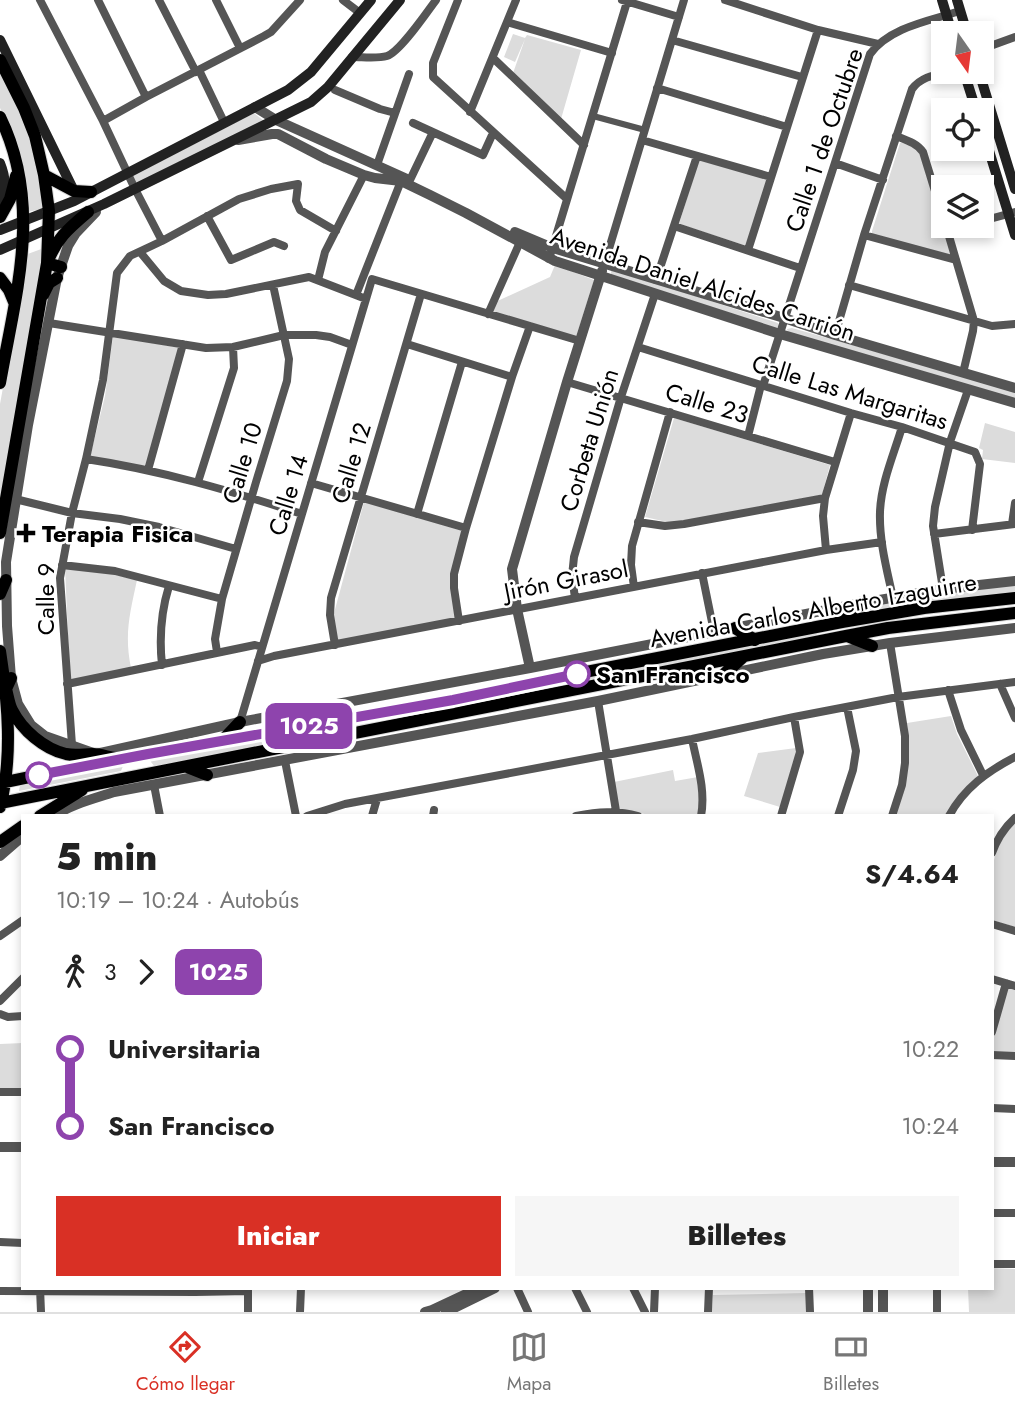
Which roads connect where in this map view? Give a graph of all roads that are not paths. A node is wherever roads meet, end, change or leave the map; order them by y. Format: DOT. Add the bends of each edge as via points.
graph roads {
  1 [pos="40,0"];
  2 [pos="97,0"];
  3 [pos="159,0"];
  4 [pos="216,0"];
  5 [pos="300,0"];
  6 [pos="344,0"];
  7 [pos="371,0"];
  8 [pos="400,0"];
  9 [pos="436,0"];
  10 [pos="458,0"];
  11 [pos="516,0"];
  12 [pos="684,0"];
  13 [pos="725,0"];
  14 [pos="942,0"];
  15 [pos="625,1"];
  16 [pos="738,2"];
  17 [pos="959,6"];
  18 [pos="360,13"];
  19 [pos="947,15"];
  20 [pos="678,17"];
  21 [pos="949,21"];
  22 [pos="507,22"];
  23 [pos="818,30"];
  24 [pos="1015,37"];
  25 [pos="0,40"];
  26 [pos="672,40"];
  27 [pos="878,44"];
  28 [pos="994,45"];
  29 [pos="240,48"];
  30 [pos="612,53"];
  31 [pos="352,57"];
  32 [pos="493,58"];
  33 [pos="5,64"];
  34 [pos="197,71"];
  35 [pos="409,74"];
  36 [pos="931,76"];
  37 [pos="802,77"];
  38 [pos="983,84"];
  39 [pos="657,88"];
  40 [pos="335,90"];
  41 [pos="146,97"];
  42 [pos="255,107"];
  43 [pos="470,112"];
  44 [pos="395,113"];
  45 [pos="593,116"];
  46 [pos="0,117"];
  47 [pos="276,120"];
  48 [pos="103,121"];
  49 [pos="224,122"];
  50 [pos="413,123"];
  51 [pos="787,127"];
  52 [pos="645,130"];
  53 [pos="433,132"];
  54 [pos="493,133"];
  55 [pos="896,136"];
  56 [pos="642,140"];
  57 [pos="231,142"];
  58 [pos="583,145"];
  59 [pos="697,156"];
  60 [pos="994,161"];
  61 [pos="0,163"];
  62 [pos="835,163"];
  63 [pos="377,164"];
  64 [pos="17,165"];
  65 [pos="128,174"];
  66 [pos="44,175"];
  67 [pos="364,175"];
  68 [pos="771,177"];
  69 [pos="931,178"];
  70 [pos="883,180"];
  71 [pos="405,181"];
  72 [pos="113,182"];
  73 [pos="135,189"];
  74 [pos="1015,189"];
  75 [pos="74,191"];
  76 [pos="91,192"];
  77 [pos="120,197"];
  78 [pos="567,199"];
  79 [pos="0,201"];
  80 [pos="104,204"];
  81 [pos="49,211"];
  82 [pos="88,212"];
  83 [pos="1012,213"];
  84 [pos="207,216"];
  85 [pos="0,217"];
  86 [pos="994,218"];
  87 [pos="23,221"];
  88 [pos="674,226"];
  89 [pos="0,230"];
  90 [pos="49,230"];
  91 [pos="336,231"];
  92 [pos="864,235"];
  93 [pos="1015,235"];
  94 [pos="950,238"];
  95 [pos="23,241"];
  96 [pos="162,241"];
  97 [pos="520,242"];
  98 [pos="284,246"];
  99 [pos="553,248"];
  100 [pos="0,250"];
  101 [pos="748,250"];
  102 [pos="140,252"];
  103 [pos="549,259"];
  104 [pos="956,261"];
  105 [pos="605,262"];
  106 [pos="47,263"];
  107 [pos="800,268"];
  108 [pos="59,272"];
  109 [pos="600,277"];
  110 [pos="0,278"];
  111 [pos="318,280"];
  112 [pos="656,280"];
  113 [pos="273,285"];
  114 [pos="849,285"];
  115 [pos="421,294"];
  116 [pos="654,294"];
  117 [pos="356,295"];
  118 [pos="366,299"];
  119 [pos="14,303"];
  120 [pos="38,304"];
  121 [pos="488,314"];
  122 [pos="784,318"];
  123 [pos="974,321"];
  124 [pos="49,323"];
  125 [pos="1015,324"];
  126 [pos="530,326"];
  127 [pos="110,332"];
  128 [pos="780,334"];
  129 [pos="284,335"];
  130 [pos="835,335"];
  131 [pos="580,341"];
  132 [pos="183,344"];
  133 [pos="407,344"];
  134 [pos="352,345"];
  135 [pos="233,347"];
  136 [pos="638,347"];
  137 [pos="37,348"];
  138 [pos="462,362"];
  139 [pos="963,373"];
  140 [pos="512,377"];
  141 [pos="567,382"];
  142 [pos="0,383"];
  143 [pos="762,385"];
  144 [pos="1015,388"];
  145 [pos="968,390"];
  146 [pos="621,397"];
  147 [pos="1015,402"];
  148 [pos="670,412"];
  149 [pos="851,413"];
  150 [pos="902,427"];
  151 [pos="748,436"];
  152 [pos="950,442"];
  153 [pos="86,459"];
  154 [pos="835,462"];
  155 [pos="148,470"];
  156 [pos="198,482"];
  157 [pos="311,483"];
  158 [pos="251,497"];
  159 [pos="361,497"];
  160 [pos="825,498"];
  161 [pos="15,499"];
  162 [pos="1015,503"];
  163 [pos="72,513"];
  164 [pos="416,513"];
  165 [pos="302,514"];
  166 [pos="638,522"];
  167 [pos="1013,524"];
  168 [pos="466,528"];
  169 [pos="972,530"];
  170 [pos="0,533"];
  171 [pos="934,534"];
  172 [pos="882,542"];
  173 [pos="236,549"];
  174 [pos="826,550"];
  175 [pos="62,565"];
  176 [pos="702,573"];
  177 [pos="6,580"];
  178 [pos="1015,581"];
  179 [pos="169,586"];
  180 [pos="634,587"];
  181 [pos="943,589"];
  182 [pos="0,594"];
  183 [pos="575,598"];
  184 [pos="893,598"];
  185 [pos="1015,598"];
  186 [pos="222,599"];
  187 [pos="862,603"];
  188 [pos="925,608"];
  189 [pos="517,609"];
  190 [pos="1015,613"];
  191 [pos="459,621"];
  192 [pos="842,622"];
  193 [pos="927,624"];
  194 [pos="821,626"];
  195 [pos="735,628"];
  196 [pos="1015,628"];
  197 [pos="714,632"];
  198 [pos="846,636"];
  199 [pos="755,639"];
  200 [pos="822,640"];
  201 [pos="890,643"];
  202 [pos="335,645"];
  203 [pos="872,646"];
  204 [pos="262,647"];
  205 [pos="0,651"];
  206 [pos="217,652"];
  207 [pos="743,656"];
  208 [pos="258,661"];
  209 [pos="162,665"];
  210 [pos="530,668"];
  211 [pos="722,676"];
  212 [pos="1015,682"];
  213 [pos="8,684"];
  214 [pos="67,684"];
  215 [pos="1000,684"];
  216 [pos="948,690"];
  217 [pos="898,697"];
  218 [pos="453,700"];
  219 [pos="598,701"];
  220 [pos="847,707"];
  221 [pos="456,714"];
  222 [pos="794,717"];
  223 [pos="1015,718"];
  224 [pos="240,722"];
  225 [pos="343,736"];
  226 [pos="692,739"];
  227 [pos="222,741"];
  228 [pos="69,744"];
  229 [pos="330,751"];
  230 [pos="96,754"];
  231 [pos="148,754"];
  232 [pos="606,754"];
  233 [pos="1015,757"];
  234 [pos="121,759"];
  235 [pos="285,761"];
  236 [pos="78,767"];
  237 [pos="186,767"];
  238 [pos="207,775"];
  239 [pos="983,775"];
  240 [pos="127,777"];
  241 [pos="154,779"];
  242 [pos="2,783"];
  243 [pos="92,784"];
  244 [pos="377,799"];
  245 [pos="0,804"];
  246 [pos="616,811"];
  247 [pos="47,814"];
  248 [pos="160,814"];
  249 [pos="296,814"];
  250 [pos="313,814"];
  251 [pos="373,814"];
  252 [pos="586,814"];
  253 [pos="629,814"];
  254 [pos="701,814"];
  255 [pos="781,814"];
  256 [pos="839,814"];
  257 [pos="893,814"];
  258 [pos="951,814"];
  259 [pos="1015,818"];
  260 [pos="21,827"];
  261 [pos="21,838"];
  262 [pos="0,842"];
  263 [pos="994,847"];
  264 [pos="0,856"];
  265 [pos="21,921"];
  266 [pos="994,925"];
  267 [pos="1015,931"];
  268 [pos="0,936"];
  269 [pos="21,980"];
  270 [pos="994,980"];
  271 [pos="1011,985"];
  272 [pos="0,1001"];
  273 [pos="0,1014"];
  274 [pos="21,1016"];
  275 [pos="994,1027"];
  276 [pos="994,1055"];
  277 [pos="1015,1056"];
  278 [pos="0,1092"];
  279 [pos="21,1092"];
  280 [pos="994,1108"];
  281 [pos="1015,1109"];
  282 [pos="0,1147"];
  283 [pos="21,1147"];
  284 [pos="994,1162"];
  285 [pos="1015,1162"];
  286 [pos="994,1213"];
  287 [pos="1015,1213"];
  288 [pos="0,1242"];
  289 [pos="21,1242"];
  290 [pos="994,1264"];
  291 [pos="1015,1264"];
  292 [pos="40,1290"];
  293 [pos="195,1290"];
  294 [pos="248,1290"];
  295 [pos="301,1290"];
  296 [pos="487,1290"];
  297 [pos="518,1290"];
  298 [pos="576,1290"];
  299 [pos="634,1290"];
  300 [pos="654,1290"];
  301 [pos="709,1290"];
  302 [pos="809,1290"];
  303 [pos="868,1290"];
  304 [pos="883,1290"];
  305 [pos="937,1290"];
  306 [pos="0,1292"];
  307 [pos="462,1296"];
  308 [pos="41,1312"];
  309 [pos="248,1312"];
  310 [pos="300,1312"];
  311 [pos="425,1312"];
  312 [pos="446,1312"];
  313 [pos="528,1312"];
  314 [pos="587,1312"];
  315 [pos="645,1312"];
  316 [pos="654,1312"];
  317 [pos="708,1312"];
  318 [pos="810,1312"];
  319 [pos="868,1312"];
  320 [pos="883,1312"];
  321 [pos="937,1312"];
  1 -- 48 [label="street"];
  2 -- 41 [label="street"];
  3 -- 34 [label="street"];
  4 -- 29 [label="street"];
  5 -- 29 [label="street" via="271,32"];
  6 -- 18 [label="street"];
  7 -- 18 [label="main road"];
  8 -- 31 [label="main road"];
  9 -- 31 [label="street" via="392,54"];
  10 -- 43 [label="street" via="433,64 433,76"];
  11 -- 22 [label="street"];
  12 -- 20 [label="street"];
  13 -- 16 [label="street"];
  14 -- 19 [label="main road"];
  15 -- 20 [label="street"];
  15 -- 30 [label="street"];
  16 -- 23 [label="street"];
  17 -- 19 [label="street, Calle 1 de Octubre"];
  18 -- 42 [label="main road" via="300,82"];
  19 -- 21 [label="main road"];
  19 -- 27 [label="street, Calle 1 de Octubre" via="889,35"];
  20 -- 26 [label="street"];
  22 -- 30 [label="street"];
  22 -- 32 [label="street"];
  23 -- 27 [label="street"];
  23 -- 37 [label="street"];
  24 -- 28 [label="street"];
  25 -- 33 [label="main road"];
  26 -- 37 [label="street"];
  26 -- 39 [label="street"];
  27 -- 62 [label="street, Calle 1 de Octubre" via="865,65"];
  29 -- 34 [label="street"];
  30 -- 45 [label="street"];
  31 -- 47 [label="main road" via="311,102"];
  32 -- 43 [label="street"];
  32 -- 58 [label="street"];
  33 -- 66 [label="main road" via="30,121"];
  33 -- 75 [label="main road"];
  34 -- 41 [label="street"];
  34 -- 49 [label="street"];
  35 -- 44 [label="street"];
  36 -- 55 [label="street" via="912,89"];
  37 -- 51 [label="street"];
  38 -- 74 [label="main road"];
  39 -- 51 [label="street"];
  39 -- 52 [label="street"];
  40 -- 44 [label="street"];
  41 -- 48 [label="street"];
  42 -- 47 [label="street, Avenida Daniel Alcides Carrión"];
  42 -- 49 [label="main road"];
  43 -- 54 [label="street"];
  44 -- 63 [label="street"];
  45 -- 52 [label="street"];
  45 -- 58 [label="street"];
  46 -- 64 [label="main road"];
  47 -- 57 [label="main road"];
  47 -- 63 [label="street, Avenida Daniel Alcides Carrión"];
  48 -- 65 [label="street"];
  49 -- 65 [label="main road"];
  50 -- 53 [label="street"];
  51 -- 68 [label="street"];
  52 -- 56 [label="street"];
  53 -- 54 [label="street" via="483,155"];
  53 -- 71 [label="street"];
  54 -- 78 [label="street"];
  55 -- 69 [label="street" via="920,148"];
  55 -- 70 [label="street"];
  56 -- 59 [label="street"];
  56 -- 105 [label="street"];
  57 -- 67 [label="street, Avenida Daniel Alcides Carrión" via="278,134"];
  57 -- 73 [label="main road"];
  58 -- 78 [label="street"];
  59 -- 68 [label="street"];
  59 -- 88 [label="street"];
  60 -- 83 [label="main road"];
  61 -- 79 [label="main road" via="6,182"];
  62 -- 70 [label="street"];
  62 -- 107 [label="street, Calle 1 de Octubre"];
  63 -- 71 [label="street, Avenida Daniel Alcides Carrión"];
  64 -- 85 [label="main road" via="14,187"];
  64 -- 87 [label="main road"];
  65 -- 72 [label="main road"];
  65 -- 73 [label="street"];
  66 -- 75 [label="main road"];
  66 -- 81 [label="main road"];
  67 -- 71 [label="street, Avenida Daniel Alcides Carrión"];
  67 -- 91 [label="street"];
  68 -- 101 [label="street"];
  70 -- 92 [label="street"];
  71 -- 97 [label="street, Avenida Daniel Alcides Carrión"];
  71 -- 99 [label="street, Avenida Daniel Alcides Carrión"];
  71 -- 117 [label="street"];
  72 -- 76 [label="main road"];
  72 -- 77 [label="main road"];
  73 -- 77 [label="main road"];
  73 -- 96 [label="street"];
  75 -- 76 [label="main road"];
  76 -- 81 [label="main road"];
  77 -- 80 [label="main road"];
  78 -- 99 [label="street"];
  80 -- 82 [label="main road"];
  80 -- 108 [label="street" via="76,233"];
  81 -- 87 [label="main road"];
  81 -- 90 [label="main road"];
  82 -- 90 [label="main road"];
  82 -- 106 [label="main road" via="62,235"];
  83 -- 86 [label="street"];
  83 -- 93 [label="main road"];
  84 -- 91 [label="street, Calle 9" via="239,200 298,184 300,210"];
  84 -- 96 [label="street, Calle 9"];
  84 -- 98 [label="street" via="231,260 274,242"];
  87 -- 89 [label="main road"];
  87 -- 95 [label="main road"];
  88 -- 101 [label="street"];
  88 -- 112 [label="street"];
  90 -- 95 [label="main road"];
  90 -- 106 [label="main road"];
  91 -- 111 [label="street"];
  92 -- 104 [label="street"];
  92 -- 114 [label="street"];
  94 -- 104 [label="street"];
  95 -- 100 [label="main road"];
  95 -- 119 [label="main road"];
  96 -- 102 [label="street, Calle 9"];
  97 -- 103 [label="street, Avenida Daniel Alcides Carrión"];
  97 -- 121 [label="street"];
  99 -- 103 [label="street"];
  99 -- 105 [label="street, Avenida Daniel Alcides Carrión"];
  101 -- 107 [label="street"];
  102 -- 113 [label="street" via="164,281 181,291 226,294"];
  102 -- 127 [label="street, Calle 9" via="130,256 117,273"];
  103 -- 109 [label="street, Avenida Daniel Alcides Carrión"];
  104 -- 123 [label="street"];
  105 -- 109 [label="street"];
  105 -- 112 [label="street, Avenida Daniel Alcides Carrión"];
  106 -- 108 [label="main road"];
  106 -- 120 [label="main road"];
  107 -- 122 [label="street, Calle 1 de Octubre"];
  108 -- 120 [label="main road"];
  108 -- 124 [label="street"];
  109 -- 116 [label="street, Avenida Daniel Alcides Carrión"];
  109 -- 131 [label="street"];
  110 -- 119 [label="main road"];
  111 -- 113 [label="street" via="309,277"];
  111 -- 117 [label="street"];
  112 -- 122 [label="street, Avenida Daniel Alcides Carrión"];
  113 -- 129 [label="street, Calle 10"];
  114 -- 123 [label="street"];
  114 -- 130 [label="street"];
  115 -- 118 [label="street, Calle 14" via="372,279"];
  115 -- 121 [label="street"];
  115 -- 133 [label="street, Calle 12"];
  116 -- 128 [label="street, Avenida Daniel Alcides Carrión"];
  116 -- 136 [label="street, Corbeta Unión"];
  117 -- 118 [label="street"];
  118 -- 134 [label="street, Calle 14"];
  119 -- 142 [label="main road"];
  120 -- 137 [label="main road"];
  121 -- 126 [label="street"];
  122 -- 128 [label="street, Calle 1 de Octubre"];
  122 -- 130 [label="street, Avenida Daniel Alcides Carrión"];
  123 -- 125 [label="street" via="992,326"];
  123 -- 139 [label="street"];
  124 -- 127 [label="street"];
  124 -- 137 [label="street"];
  126 -- 131 [label="street"];
  126 -- 140 [label="street"];
  127 -- 132 [label="street"];
  127 -- 153 [label="street, Calle 9"];
  128 -- 143 [label="street, Calle 1 de Octubre"];
  128 -- 145 [label="street, Avenida Daniel Alcides Carrión"];
  129 -- 134 [label="street" via="330,337"];
  129 -- 135 [label="street"];
  129 -- 158 [label="street, Calle 10" via="287,381"];
  130 -- 139 [label="street, Avenida Daniel Alcides Carrión"];
  131 -- 141 [label="street"];
  132 -- 135 [label="street"];
  132 -- 155 [label="street"];
  133 -- 138 [label="street"];
  133 -- 159 [label="street, Calle 12"];
  134 -- 157 [label="street, Calle 14"];
  135 -- 156 [label="street" via="234,368"];
  136 -- 143 [label="street, Calle Las Margaritas"];
  136 -- 146 [label="street, Corbeta Unión"];
  137 -- 161 [label="street"];
  137 -- 170 [label="main road"];
  138 -- 140 [label="street"];
  138 -- 164 [label="street"];
  139 -- 144 [label="street, Avenida Daniel Alcides Carrión"];
  140 -- 168 [label="street"];
  141 -- 146 [label="street, Calle 23"];
  141 -- 189 [label="street" via="512,569"];
  143 -- 149 [label="street, Calle Las Margaritas"];
  143 -- 151 [label="street, Calle 1 de Octubre"];
  145 -- 147 [label="street, Avenida Daniel Alcides Carrión"];
  145 -- 152 [label="street"];
  146 -- 148 [label="street, Calle 23"];
  146 -- 183 [label="street, Corbeta Unión" via="574,557"];
  148 -- 151 [label="street, Calle 23"];
  148 -- 166 [label="street"];
  149 -- 150 [label="street, Calle Las Margaritas"];
  149 -- 154 [label="street"];
  150 -- 152 [label="street, Calle Las Margaritas"];
  150 -- 172 [label="street" via="883,490"];
  151 -- 154 [label="street, Calle 23"];
  152 -- 169 [label="street, Calle Las Margaritas" via="975,452 980,464"];
  152 -- 171 [label="street" via="935,507"];
  153 -- 155 [label="street"];
  153 -- 163 [label="street, Calle 9"];
  154 -- 160 [label="street"];
  155 -- 156 [label="street"];
  156 -- 158 [label="street"];
  157 -- 159 [label="street"];
  157 -- 165 [label="street, Calle 14"];
  158 -- 165 [label="street"];
  158 -- 173 [label="street, Calle 10"];
  159 -- 164 [label="street"];
  159 -- 202 [label="street, Calle 12" via="331,598"];
  160 -- 166 [label="street" via="684,524"];
  160 -- 174 [label="street"];
  161 -- 163 [label="street"];
  161 -- 177 [label="street"];
  162 -- 167 [label="street"];
  163 -- 173 [label="street" via="133,522"];
  163 -- 175 [label="street, Calle 9"];
  164 -- 168 [label="street"];
  165 -- 204 [label="street, Calle 14"];
  166 -- 180 [label="street" via="632,546"];
  167 -- 169 [label="street"];
  168 -- 191 [label="street" via="454,574"];
  169 -- 171 [label="street"];
  171 -- 181 [label="street"];
  172 -- 174 [label="street, Jirón Girasol"];
  172 -- 184 [label="street"];
  173 -- 186 [label="street, Calle 10"];
  174 -- 176 [label="street, Jirón Girasol"];
  175 -- 179 [label="street" via="115,571"];
  175 -- 214 [label="street, Calle 9"];
  176 -- 180 [label="street, Jirón Girasol"];
  176 -- 197 [label="street"];
  177 -- 182 [label="main road"];
  177 -- 213 [label="street"];
  178 -- 181 [label="street, Avenida Carlos Alberto Izaguirre"];
  179 -- 186 [label="street"];
  179 -- 209 [label="street" via="161,625"];
  180 -- 183 [label="street, Jirón Girasol"];
  181 -- 184 [label="street, Avenida Carlos Alberto Izaguirre"];
  183 -- 189 [label="street, Jirón Girasol"];
  184 -- 187 [label="street, Avenida Carlos Alberto Izaguirre"];
  185 -- 188 [label="main road, Avenida Carlos Alberto Izaguirre"];
  186 -- 206 [label="street, Calle 10"];
  187 -- 192 [label="main road"];
  187 -- 195 [label="street, Avenida Carlos Alberto Izaguirre"];
  188 -- 192 [label="main road, Avenida Carlos Alberto Izaguirre"];
  188 -- 193 [label="main road" via="922,616"];
  189 -- 191 [label="street, Jirón Girasol"];
  189 -- 210 [label="street"];
  190 -- 193 [label="main road, Avenida Carlos Alberto Izaguirre"];
  191 -- 202 [label="street, Jirón Girasol"];
  192 -- 194 [label="main road, Avenida Carlos Alberto Izaguirre"];
  193 -- 198 [label="main road, Avenida Carlos Alberto Izaguirre"];
  194 -- 199 [label="main road, Avenida Carlos Alberto Izaguirre"];
  194 -- 200 [label="main road"];
  195 -- 197 [label="street, Avenida Carlos Alberto Izaguirre"];
  195 -- 199 [label="main road"];
  196 -- 201 [label="street, Avenida Carlos Alberto Izaguirre"];
  197 -- 210 [label="street, Avenida Carlos Alberto Izaguirre"];
  198 -- 200 [label="main road, Avenida Carlos Alberto Izaguirre"];
  198 -- 203 [label="main road"];
  199 -- 218 [label="main road, Avenida Carlos Alberto Izaguirre"];
  200 -- 207 [label="main road, Avenida Carlos Alberto Izaguirre"];
  201 -- 203 [label="street, Avenida Carlos Alberto Izaguirre"];
  201 -- 217 [label="street"];
  202 -- 208 [label="street, Jirón Girasol"];
  203 -- 211 [label="street, Avenida Carlos Alberto Izaguirre"];
  204 -- 206 [label="street"];
  204 -- 208 [label="street, Calle 14"];
  205 -- 213 [label="main road"];
  206 -- 209 [label="street"];
  207 -- 211 [label="main road"];
  207 -- 221 [label="main road, Avenida Carlos Alberto Izaguirre"];
  208 -- 224 [label="street, Calle 14"];
  209 -- 214 [label="street"];
  210 -- 224 [label="street, Avenida Carlos Alberto Izaguirre"];
  211 -- 219 [label="street, Avenida Carlos Alberto Izaguirre"];
  212 -- 215 [label="street"];
  213 -- 228 [label="street" via="31,725"];
  213 -- 230 [label="main road" via="12,709 39,741 66,754"];
  213 -- 242 [label="main road" via="8,744"];
  214 -- 228 [label="street, Calle 9"];
  215 -- 216 [label="street"];
  215 -- 223 [label="street"];
  216 -- 217 [label="street"];
  216 -- 239 [label="street"];
  217 -- 220 [label="street"];
  217 -- 257 [label="street" via="905,763"];
  218 -- 221 [label="main road" via="449,709"];
  218 -- 227 [label="main road, Avenida Carlos Alberto Izaguirre"];
  219 -- 229 [label="street, Avenida Carlos Alberto Izaguirre"];
  219 -- 232 [label="street"];
  220 -- 222 [label="street"];
  220 -- 256 [label="street" via="856,751"];
  221 -- 225 [label="main road, Avenida Carlos Alberto Izaguirre"];
  222 -- 226 [label="street"];
  222 -- 255 [label="street" via="800,752"];
  224 -- 227 [label="main road"];
  224 -- 230 [label="street, Avenida Carlos Alberto Izaguirre"];
  225 -- 229 [label="main road"];
  225 -- 237 [label="main road, Avenida Carlos Alberto Izaguirre"];
  226 -- 232 [label="street"];
  226 -- 254 [label="street" via="701,781"];
  227 -- 231 [label="main road, Avenida Carlos Alberto Izaguirre"];
  228 -- 230 [label="street"];
  229 -- 235 [label="street, Avenida Carlos Alberto Izaguirre"];
  230 -- 234 [label="main road"];
  230 -- 236 [label="main road"];
  231 -- 234 [label="main road, Avenida Carlos Alberto Izaguirre"];
  231 -- 241 [label="main road" via="146,766"];
  232 -- 244 [label="street"];
  232 -- 246 [label="street"];
  233 -- 239 [label="street"];
  234 -- 236 [label="main road, Avenida Carlos Alberto Izaguirre"];
  234 -- 240 [label="main road" via="128,763"];
  235 -- 238 [label="street, Avenida Carlos Alberto Izaguirre"];
  235 -- 249 [label="street"];
  236 -- 242 [label="main road, Avenida Carlos Alberto Izaguirre"];
  237 -- 238 [label="main road"];
  237 -- 241 [label="main road, Avenida Carlos Alberto Izaguirre"];
  238 -- 241 [label="street, Avenida Carlos Alberto Izaguirre"];
  239 -- 258 [label="street" via="962,795"];
  240 -- 241 [label="main road, Avenida Carlos Alberto Izaguirre"];
  240 -- 243 [label="main road, Avenida Carlos Alberto Izaguirre"];
  241 -- 247 [label="street, Avenida Carlos Alberto Izaguirre"];
  241 -- 248 [label="street"];
  242 -- 245 [label="main road"];
  243 -- 245 [label="main road, Avenida Carlos Alberto Izaguirre"];
  243 -- 247 [label="main road"];
  244 -- 250 [label="street"];
  244 -- 251 [label="street"];
  246 -- 252 [label="street"];
  246 -- 253 [label="street"];
  259 -- 263 [label="street"];
  260 -- 262 [label="main road"];
  261 -- 264 [label="street"];
  265 -- 268 [label="street"];
  266 -- 267 [label="street"];
  269 -- 272 [label="street"];
  270 -- 271 [label="street"];
  271 -- 275 [label="street"];
  273 -- 274 [label="street"];
  276 -- 277 [label="street"];
  278 -- 279 [label="street"];
  280 -- 281 [label="street"];
  282 -- 283 [label="street"];
  284 -- 285 [label="street"];
  286 -- 287 [label="street"];
  288 -- 289 [label="street"];
  290 -- 291 [label="street"];
  292 -- 293 [label="street"];
  292 -- 306 [label="street"];
  292 -- 308 [label="street"];
  294 -- 309 [label="street"];
  295 -- 310 [label="street"];
  296 -- 307 [label="street"];
  297 -- 313 [label="street"];
  298 -- 314 [label="street"];
  299 -- 315 [label="street"];
  300 -- 316 [label="street"];
  301 -- 317 [label="street"];
  302 -- 318 [label="street"];
  303 -- 319 [label="street"];
  304 -- 320 [label="street"];
  305 -- 321 [label="street"];
  307 -- 311 [label="street"];
  307 -- 312 [label="street"];
}
